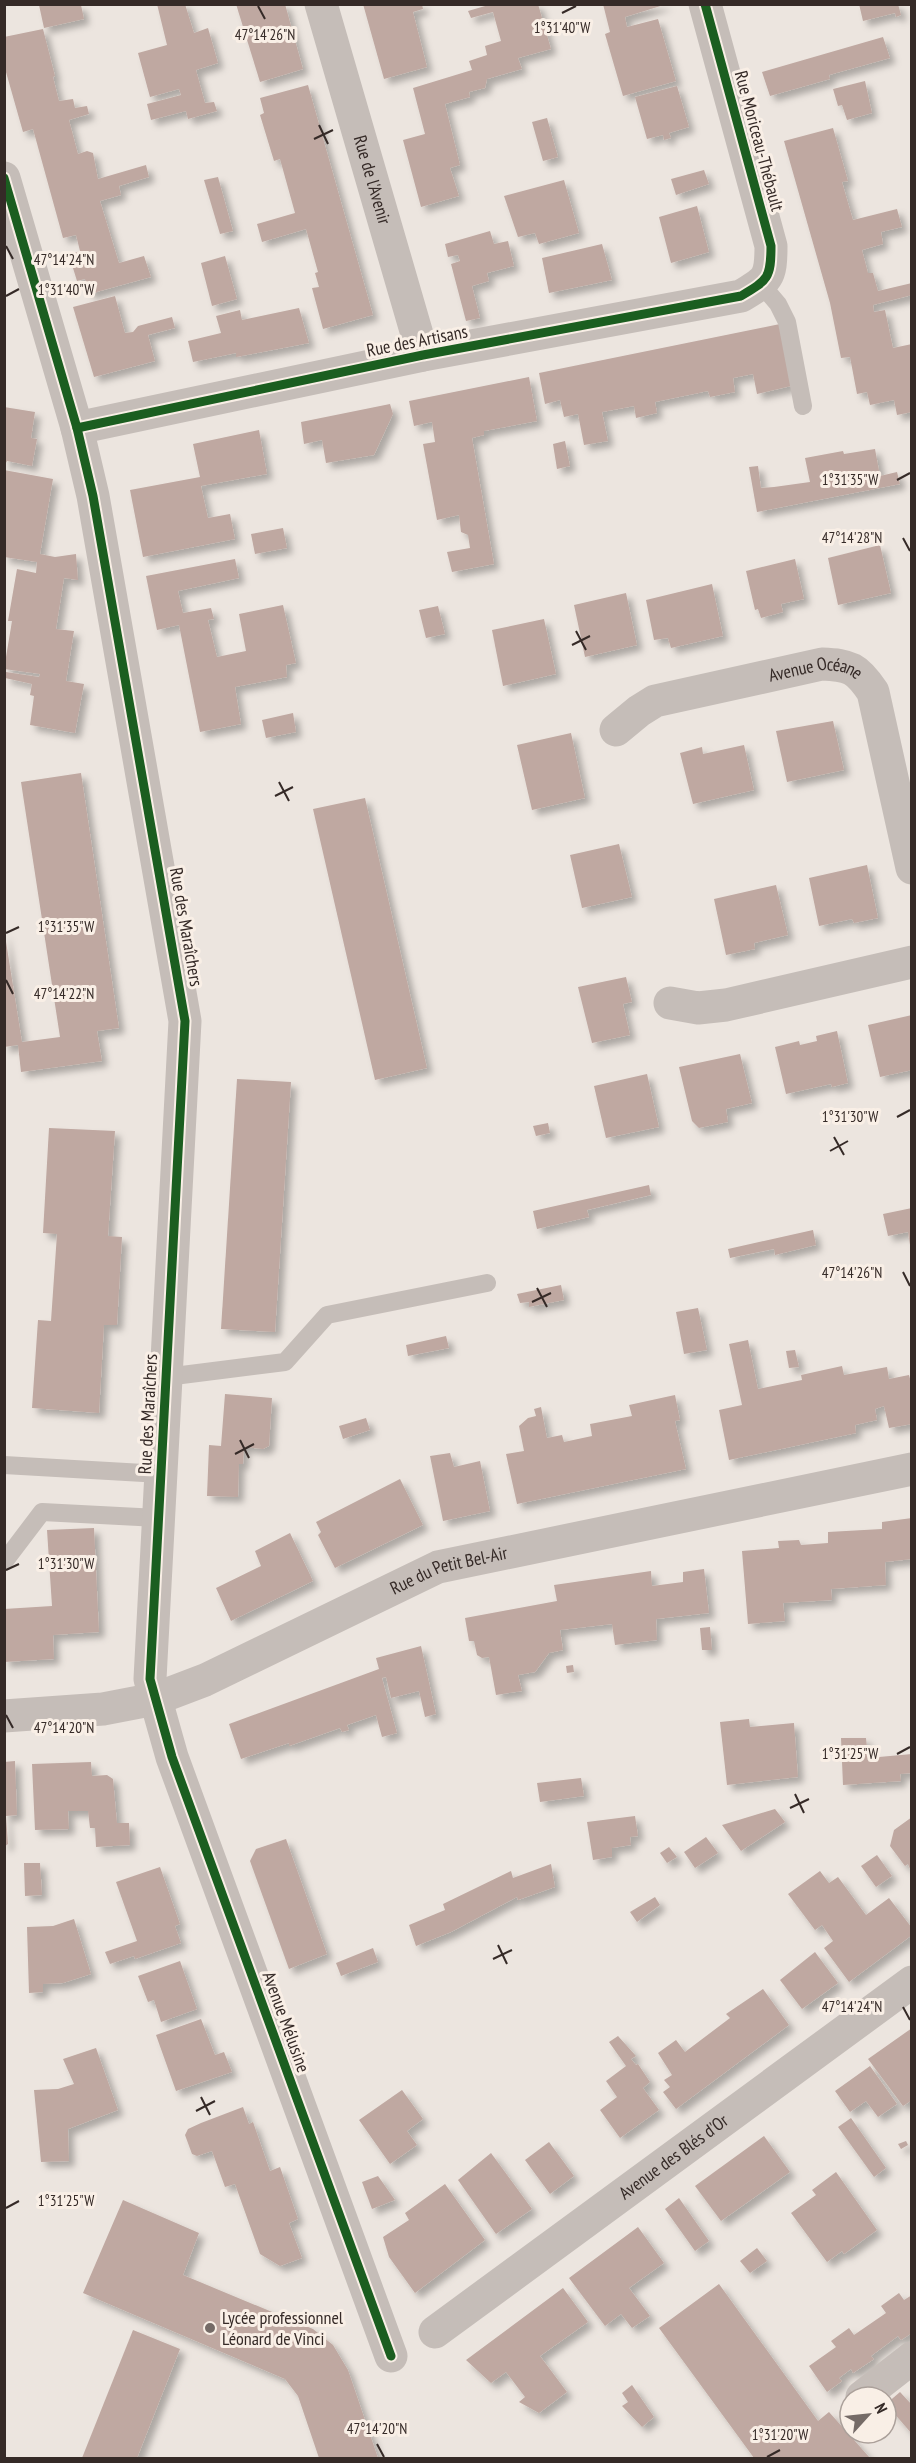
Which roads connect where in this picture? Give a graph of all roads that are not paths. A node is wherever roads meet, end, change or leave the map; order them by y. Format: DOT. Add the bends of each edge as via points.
graph roads {
  1 [pos="321,4"];
  2 [pos="705,4"];
  3 [pos="4,178"];
  4 [pos="761,284"];
  5 [pos="423,356"];
  6 [pos="803,406"];
  7 [pos="77,428"];
  8 [pos="616,730"];
  9 [pos="912,868"];
  10 [pos="912,962"];
  11 [pos="670,1003"];
  12 [pos="487,1283"];
  13 [pos="166,1377"];
  14 [pos="4,1465"];
  15 [pos="912,1469"];
  16 [pos="161,1474"];
  17 [pos="158,1518"];
  18 [pos="4,1562"];
  19 [pos="155,1699"];
  20 [pos="4,1716"];
  21 [pos="912,1982"];
  22 [pos="435,2332"];
  23 [pos="391,2356"];
  24 [pos="912,2358"];
  25 [pos="877,2385"];
  1 -- 5 [label="street, Rue de l'Avenir"];
  2 -- 4 [label="street, Rue Moriceau-Thébault" via="771,246 771,270"];
  3 -- 7 [label="street, Rue des Maraîchers"];
  4 -- 5 [label="street, Rue des Artisans" via="741,296"];
  4 -- 6 [label="lane" via="787,322"];
  5 -- 7 [label="street, Rue des Artisans"];
  7 -- 13 [label="street, Rue des Maraîchers" via="93,496 185,1021"];
  8 -- 9 [label="street, Avenue Océane" via="655,701 822,664 845,665 861,675 873,692"];
  10 -- 11 [label="street" via="726,1005 699,1008"];
  12 -- 13 [label="lane" via="327,1315 285,1362"];
  13 -- 16 [label="street, Rue des Maraîchers"];
  14 -- 16 [label="lane"];
  15 -- 19 [label="street, Rue du Petit Bel-Air" via="438,1567 205,1680"];
  16 -- 17 [label="street, Rue des Maraîchers"];
  17 -- 18 [label="lane" via="42,1512"];
  17 -- 19 [label="street, Rue des Maraîchers" via="150,1679"];
  19 -- 20 [label="street, Rue du Petit Bel-Air" via="103,1709"];
  19 -- 23 [label="street, Avenue Mélusine" via="180,1779"];
  21 -- 22 [label="street, Avenue des Blés d'Or"];
  24 -- 25 [label="street"];
}
